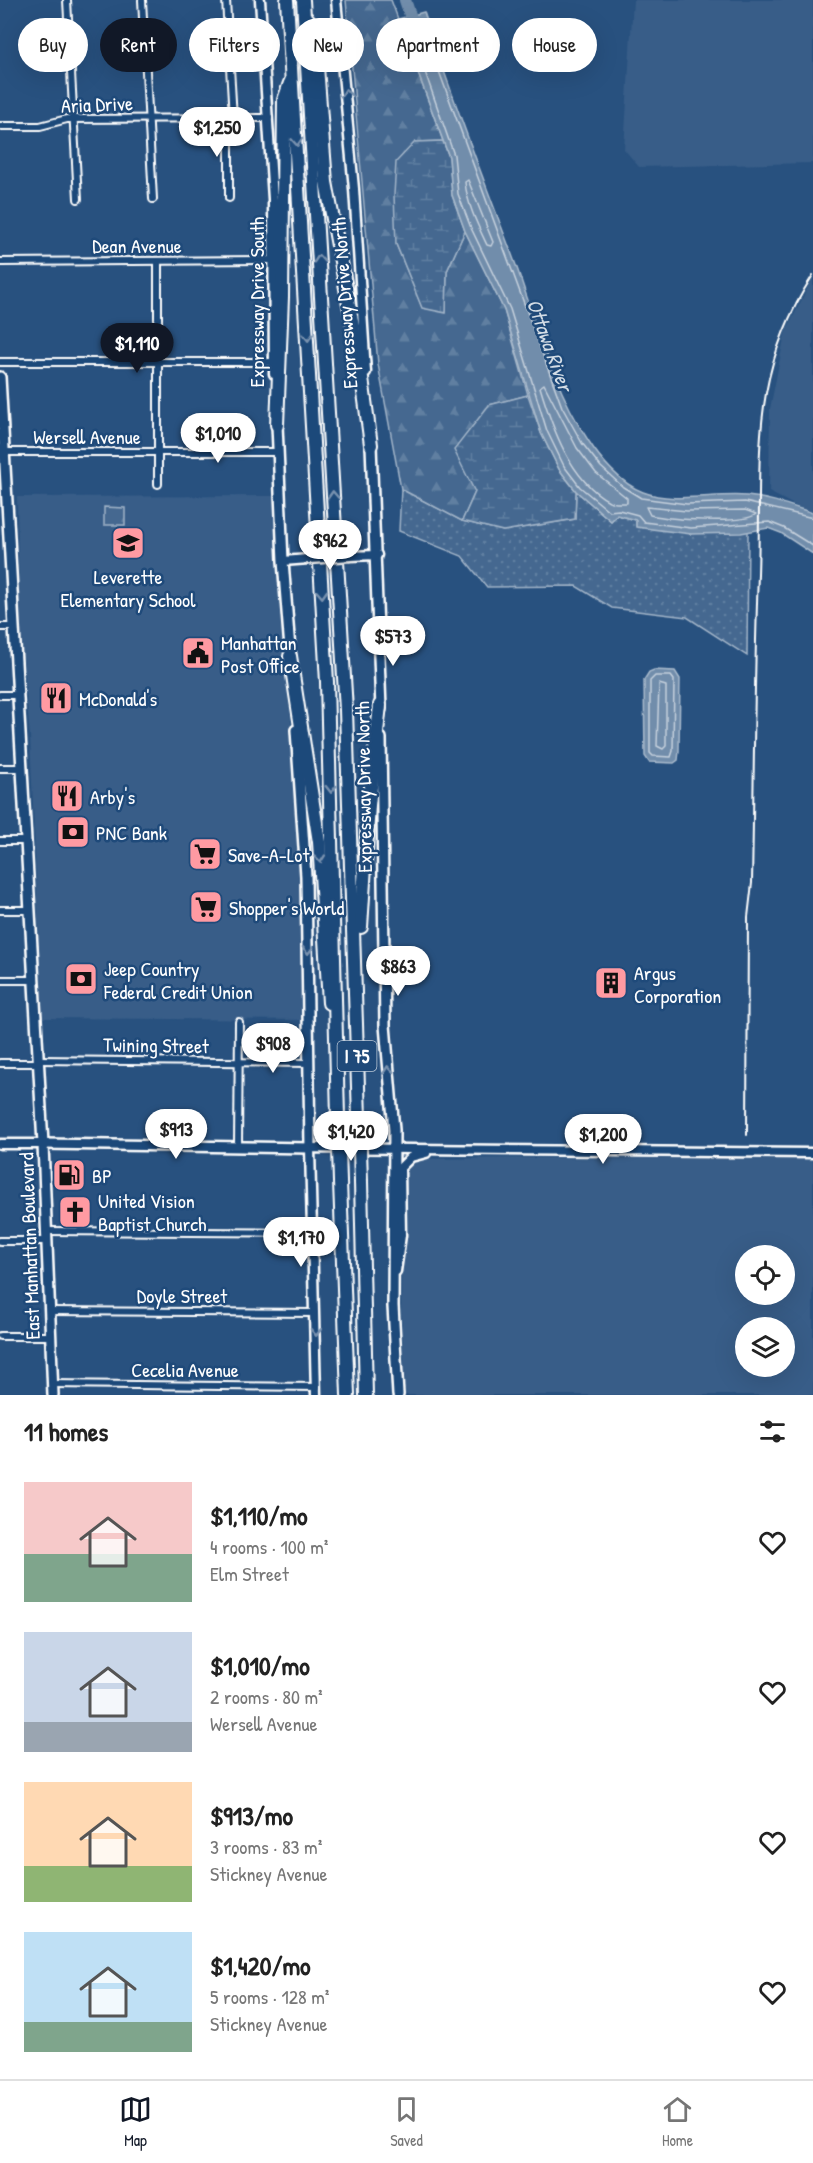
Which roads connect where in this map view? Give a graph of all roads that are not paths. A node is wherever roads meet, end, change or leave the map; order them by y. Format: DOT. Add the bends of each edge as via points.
graph roads {
  1 [pos="67,0"];
  2 [pos="142,0"];
  3 [pos="226,0"];
  4 [pos="260,0"];
  5 [pos="287,0"];
  6 [pos="336,0"];
  7 [pos="303,3"];
  8 [pos="292,76"];
  9 [pos="148,118"];
  10 [pos="231,118"];
  11 [pos="269,118"];
  12 [pos="74,119"];
  13 [pos="0,126"];
  14 [pos="230,198"];
  15 [pos="78,199"];
  16 [pos="153,199"];
  17 [pos="274,260"];
  18 [pos="158,261"];
  19 [pos="0,262"];
  20 [pos="0,362"];
  21 [pos="158,362"];
  22 [pos="273,362"];
  23 [pos="0,377"];
  24 [pos="0,383"];
  25 [pos="278,425"];
  26 [pos="371,445"];
  27 [pos="4,452"];
  28 [pos="158,452"];
  29 [pos="278,452"];
  30 [pos="158,484"];
  31 [pos="377,555"];
  32 [pos="283,561"];
  33 [pos="0,627"];
  34 [pos="15,627"];
  35 [pos="290,656"];
  36 [pos="19,695"];
  37 [pos="0,696"];
  38 [pos="380,705"];
  39 [pos="0,768"];
  40 [pos="23,768"];
  41 [pos="0,840"];
  42 [pos="27,841"];
  43 [pos="0,910"];
  44 [pos="31,910"];
  45 [pos="0,980"];
  46 [pos="34,980"];
  47 [pos="356,994"];
  48 [pos="238,1022"];
  49 [pos="39,1061"];
  50 [pos="238,1062"];
  51 [pos="309,1062"];
  52 [pos="0,1063"];
  53 [pos="338,1118"];
  54 [pos="0,1144"];
  55 [pos="43,1144"];
  56 [pos="238,1147"];
  57 [pos="310,1148"];
  58 [pos="393,1149"];
  59 [pos="438,1150"];
  60 [pos="813,1153"];
  61 [pos="45,1230"];
  62 [pos="314,1233"];
  63 [pos="0,1241"];
  64 [pos="46,1241"];
  65 [pos="363,1276"];
  66 [pos="393,1295"];
  67 [pos="49,1311"];
  68 [pos="315,1313"];
  69 [pos="0,1336"];
  70 [pos="50,1336"];
  71 [pos="52,1384"];
  72 [pos="317,1391"];
  73 [pos="53,1395"];
  74 [pos="348,1395"];
  75 [pos="366,1395"];
  76 [pos="373,1395"];
  77 [pos="398,1395"];
  1 -- 12 [label="street"];
  2 -- 9 [label="street"];
  3 -- 10 [label="street"];
  4 -- 11 [label="street, Expressway Drive South"];
  5 -- 8 [label="highway, I 75"];
  26 -- 6 [label="street, Expressway Drive North, one-way" via="354,189"];
  7 -- 26 [label="highway" via="315,41 326,182"];
  47 -- 7 [label="highway, I 75, one-way" via="346,710"];
  8 -- 25 [label="highway" via="284,100"];
  8 -- 53 [label="highway, I 75, one-way" via="327,682"];
  9 -- 10 [label="street, Aria Drive"];
  9 -- 12 [label="street, Aria Drive"];
  9 -- 16 [label="street"];
  10 -- 11 [label="street, Aria Drive"];
  10 -- 14 [label="street"];
  11 -- 17 [label="street, Expressway Drive South"];
  12 -- 13 [label="street, Aria Drive" via="40,126"];
  12 -- 15 [label="street"];
  17 -- 18 [label="street, Dean Avenue"];
  17 -- 22 [label="street, Expressway Drive South"];
  18 -- 19 [label="street, Dean Avenue"];
  18 -- 21 [label="street"];
  20 -- 21 [label="street"];
  21 -- 22 [label="street"];
  21 -- 28 [label="street"];
  22 -- 25 [label="street, Expressway Drive South"];
  23 -- 24 [label="main road, East Manhattan Boulevard"];
  24 -- 27 [label="main road, East Manhattan Boulevard"];
  25 -- 29 [label="main road, Expressway Drive South"];
  26 -- 31 [label="main road, Expressway Drive North"];
  27 -- 28 [label="street, Wersell Avenue"];
  27 -- 34 [label="main road, East Manhattan Boulevard" via="6,554"];
  28 -- 29 [label="street, Wersell Avenue"];
  28 -- 30 [label="street"];
  29 -- 32 [label="main road, Expressway Drive South"];
  31 -- 32 [label="street, bridge"];
  31 -- 38 [label="main road, Expressway Drive North"];
  32 -- 35 [label="main road, Expressway Drive South"];
  33 -- 34 [label="street"];
  34 -- 36 [label="main road, East Manhattan Boulevard"];
  35 -- 51 [label="main road, Expressway Drive South, one-way" via="305,852"];
  35 -- 53 [label="highway, one-way" via="319,842"];
  36 -- 37 [label="street"];
  36 -- 40 [label="main road, East Manhattan Boulevard"];
  38 -- 47 [label="highway"];
  58 -- 38 [label="main road, Expressway Drive North, one-way" via="385,1025"];
  39 -- 40 [label="street"];
  40 -- 42 [label="main road, East Manhattan Boulevard"];
  41 -- 42 [label="street"];
  42 -- 44 [label="main road, East Manhattan Boulevard"];
  43 -- 44 [label="street"];
  44 -- 46 [label="main road, East Manhattan Boulevard"];
  45 -- 46 [label="street"];
  46 -- 49 [label="main road, East Manhattan Boulevard"];
  47 -- 65 [label="highway, I 75, bridge"];
  48 -- 50 [label="street"];
  49 -- 50 [label="street, Twining Street"];
  49 -- 52 [label="street, Twining Street"];
  49 -- 55 [label="main road, East Manhattan Boulevard"];
  50 -- 51 [label="street, Twining Street"];
  50 -- 56 [label="street"];
  51 -- 57 [label="main road, Expressway Drive South"];
  53 -- 74 [label="highway, I 75, bridge"];
  54 -- 55 [label="street"];
  55 -- 56 [label="main road"];
  55 -- 61 [label="main road, East Manhattan Boulevard"];
  56 -- 57 [label="main road"];
  57 -- 58 [label="street"];
  57 -- 62 [label="street, Expressway Drive South"];
  58 -- 59 [label="street"];
  58 -- 66 [label="main road, Expressway Drive North"];
  59 -- 60 [label="street"];
  59 -- 66 [label="street" via="411,1157 400,1168 401,1235"];
  61 -- 62 [label="street"];
  61 -- 64 [label="main road, East Manhattan Boulevard"];
  62 -- 68 [label="street, Expressway Drive South"];
  63 -- 64 [label="street"];
  64 -- 67 [label="main road, East Manhattan Boulevard"];
  65 -- 75 [label="highway, I 75"];
  65 -- 76 [label="highway"];
  66 -- 77 [label="main road, Expressway Drive North"];
  67 -- 68 [label="street, Doyle Street"];
  67 -- 70 [label="main road, East Manhattan Boulevard"];
  68 -- 72 [label="street, Expressway Drive South, one-way"];
  69 -- 70 [label="street"];
  70 -- 71 [label="main road, East Manhattan Boulevard"];
  71 -- 72 [label="street, Cecelia Avenue"];
  71 -- 73 [label="main road, East Manhattan Boulevard"];
}
